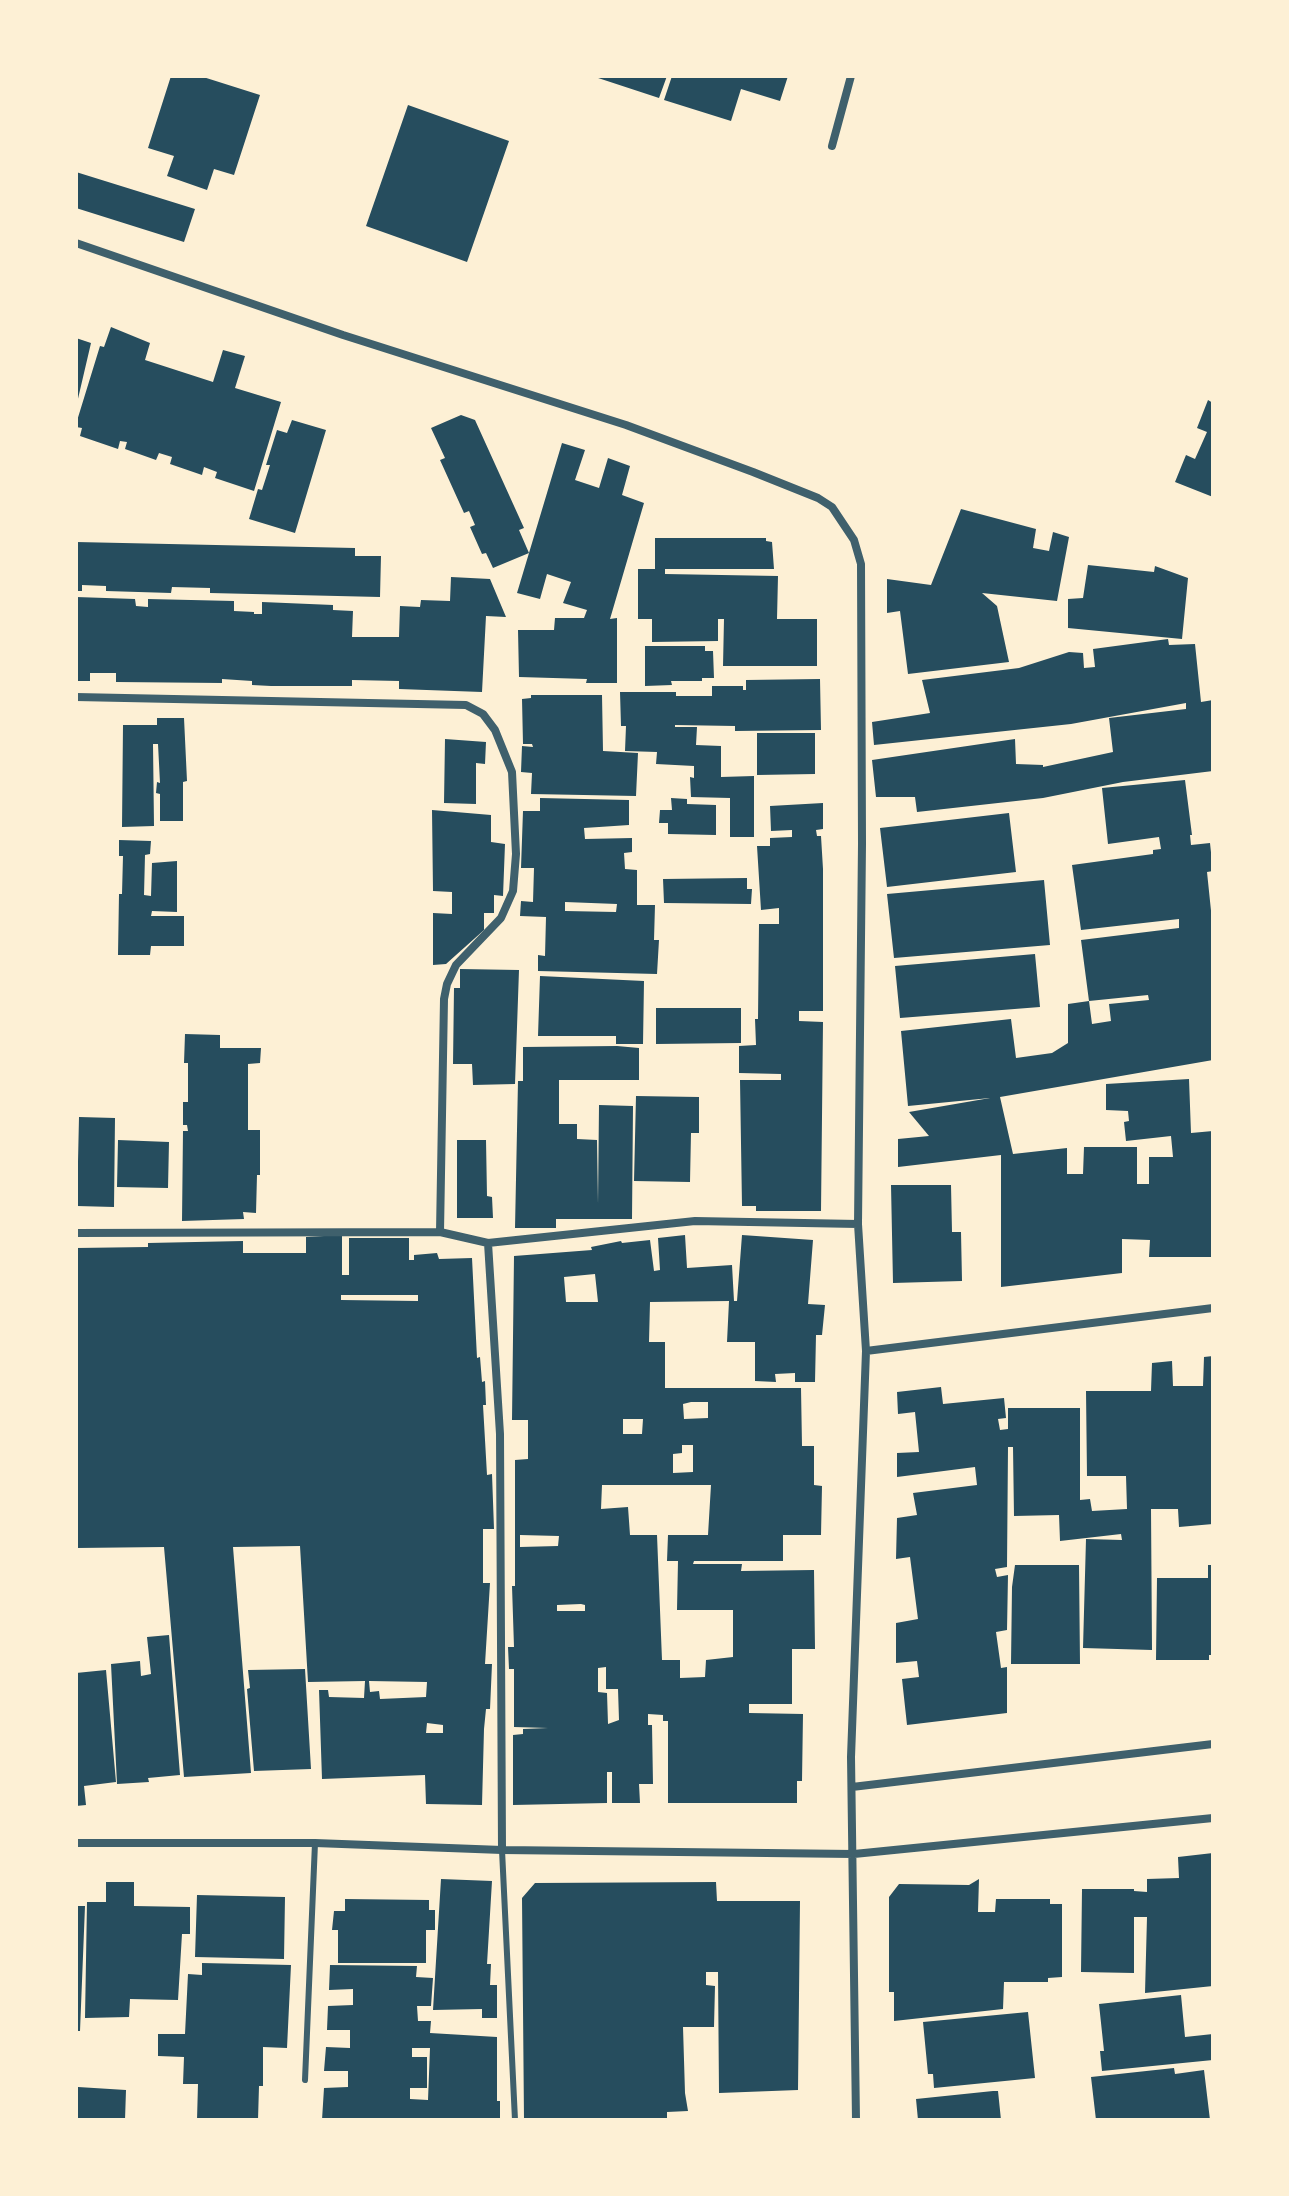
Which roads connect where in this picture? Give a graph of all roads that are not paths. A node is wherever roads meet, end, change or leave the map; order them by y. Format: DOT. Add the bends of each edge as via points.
graph roads {
  1 [pos="851,76"];
  2 [pos="832,146"];
  3 [pos="76,243"];
  4 [pos="76,697"];
  5 [pos="858,1224"];
  6 [pos="440,1232"];
  7 [pos="76,1233"];
  8 [pos="488,1243"];
  9 [pos="1213,1308"];
  10 [pos="866,1351"];
  11 [pos="1213,1744"];
  12 [pos="852,1787"];
  13 [pos="1213,1818"];
  14 [pos="76,1843"];
  15 [pos="315,1843"];
  16 [pos="502,1850"];
  17 [pos="854,1854"];
  18 [pos="305,2080"];
  19 [pos="515,2120"];
  20 [pos="856,2120"];
  1 -- 2 [label="street"];
  3 -- 5 [label="street" via="626,425 832,507 854,540 861,564"];
  4 -- 6 [label="street" via="466,705 483,714 495,730 512,772 513,891 501,918 456,965 447,984"];
  5 -- 8 [label="street" via="695,1221"];
  5 -- 10 [label="street"];
  6 -- 7 [label="street"];
  6 -- 8 [label="street"];
  8 -- 16 [label="street" via="500,1434"];
  9 -- 10 [label="street"];
  10 -- 12 [label="street"];
  11 -- 12 [label="street"];
  12 -- 17 [label="street"];
  13 -- 17 [label="street"];
  14 -- 15 [label="street"];
  15 -- 16 [label="street"];
  15 -- 18 [label="lane"];
  16 -- 17 [label="street"];
  16 -- 19 [label="lane"];
  17 -- 20 [label="street"];
}
